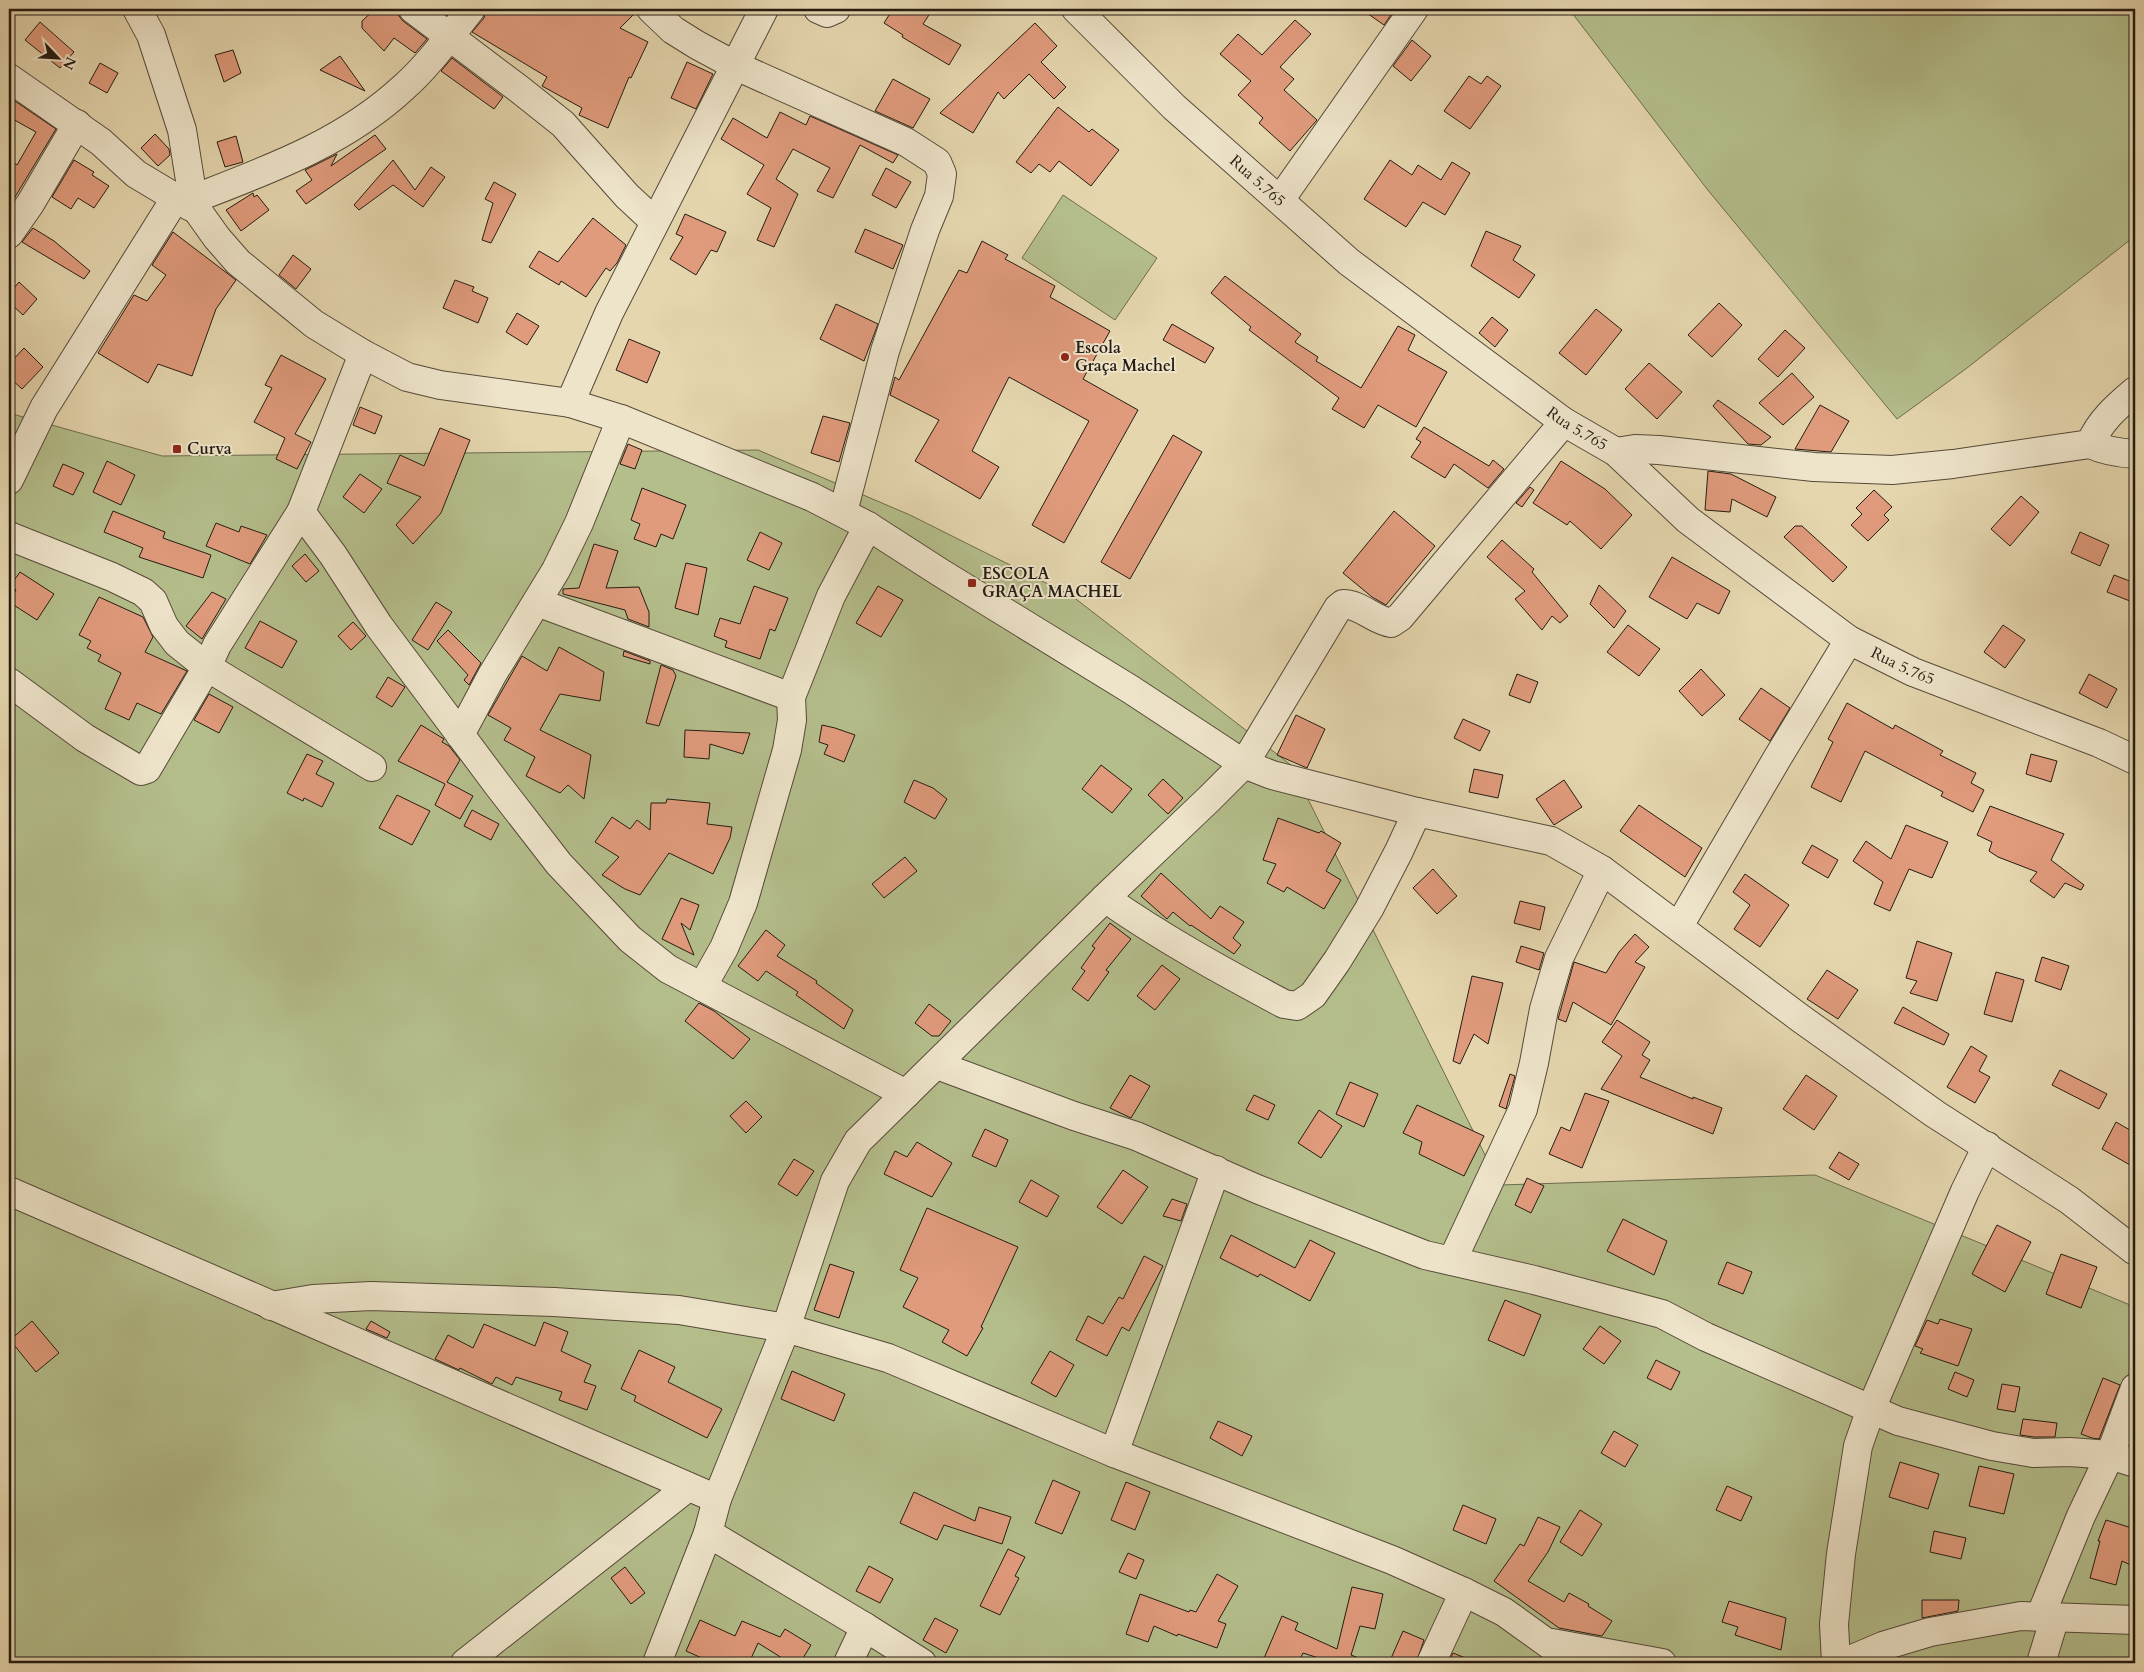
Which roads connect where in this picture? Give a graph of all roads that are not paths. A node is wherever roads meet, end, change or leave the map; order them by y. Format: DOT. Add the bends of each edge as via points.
graph roads {
  1 [pos="137,9"];
  2 [pos="413,9"];
  3 [pos="471,9"];
  4 [pos="651,9"];
  5 [pos="764,9"];
  6 [pos="818,9"];
  7 [pos="836,9"];
  8 [pos="1076,9"];
  9 [pos="1414,9"];
  10 [pos="449,36"];
  11 [pos="736,66"];
  12 [pos="9,78"];
  13 [pos="77,124"];
  14 [pos="1280,200"];
  15 [pos="188,203"];
  16 [pos="655,222"];
  17 [pos="9,234"];
  18 [pos="363,354"];
  19 [pos="2135,391"];
  20 [pos="570,403"];
  21 [pos="621,419"];
  22 [pos="1564,422"];
  23 [pos="2090,444"];
  24 [pos="1616,452"];
  25 [pos="2135,454"];
  26 [pos="9,480"];
  27 [pos="301,512"];
  28 [pos="843,512"];
  29 [pos="868,526"];
  30 [pos="9,536"];
  31 [pos="537,602"];
  32 [pos="1849,640"];
  33 [pos="207,667"];
  34 [pos="9,682"];
  35 [pos="791,697"];
  36 [pos="460,734"];
  37 [pos="2135,760"];
  38 [pos="1244,764"];
  39 [pos="372,767"];
  40 [pos="1417,812"];
  41 [pos="1602,870"];
  42 [pos="1105,898"];
  43 [pos="1679,926"];
  44 [pos="702,987"];
  45 [pos="937,1065"];
  46 [pos="906,1094"];
  47 [pos="1987,1146"];
  48 [pos="1216,1170"];
  49 [pos="9,1191"];
  50 [pos="2133,1243"];
  51 [pos="1452,1261"];
  52 [pos="271,1306"];
  53 [pos="786,1328"];
  54 [pos="2135,1388"];
  55 [pos="1871,1409"];
  56 [pos="1114,1453"];
  57 [pos="2110,1455"];
  58 [pos="2135,1463"];
  59 [pos="688,1487"];
  60 [pos="717,1499"];
  61 [pos="708,1533"];
  62 [pos="1464,1592"];
  63 [pos="2047,1617"];
  64 [pos="2135,1620"];
  65 [pos="865,1626"];
  66 [pos="1548,1642"];
  67 [pos="465,1663"];
  68 [pos="658,1663"];
  69 [pos="848,1663"];
  70 [pos="922,1663"];
  71 [pos="1431,1663"];
  72 [pos="1574,1663"];
  73 [pos="1662,1663"];
  74 [pos="1836,1663"];
  75 [pos="1843,1663"];
  76 [pos="2041,1663"];
  1 -- 15 [label="street" via="151,35 182,130"];
  2 -- 10 [label="street"];
  3 -- 10 [label="street"];
  4 -- 11 [label="street" via="673,30"];
  5 -- 11 [label="street"];
  6 -- 7 [label="street" via="827,13"];
  8 -- 14 [label="street, Rua 5.765" via="1174,107"];
  9 -- 14 [label="street"];
  10 -- 15 [label="street" via="405,87 358,124 320,147"];
  10 -- 16 [label="street" via="563,124 627,196"];
  11 -- 16 [label="street"];
  11 -- 28 [label="street" via="906,142 937,162 942,174 939,196 885,351"];
  12 -- 13 [label="street"];
  13 -- 15 [label="street" via="136,174"];
  13 -- 17 [label="street"];
  14 -- 22 [label="street, Rua 5.765" via="1350,262"];
  15 -- 18 [label="street" via="238,262 314,324"];
  15 -- 26 [label="street" via="44,408"];
  16 -- 20 [label="street" via="609,313"];
  18 -- 20 [label="street" via="407,377 440,385"];
  18 -- 27 [label="street"];
  19 -- 23 [label="street" via="2097,428"];
  20 -- 21 [label="street"];
  21 -- 28 [label="street" via="765,476"];
  21 -- 31 [label="street" via="579,523"];
  22 -- 24 [label="street, Rua 5.765"];
  22 -- 38 [label="street" via="1400,617 1391,623 1350,604 1338,608"];
  23 -- 24 [label="street" via="1892,470 1814,467 1659,450"];
  23 -- 25 [label="street" via="2109,452"];
  24 -- 32 [label="street, Rua 5.765" via="1688,520"];
  27 -- 33 [label="street" via="217,645"];
  27 -- 36 [label="street" via="379,626"];
  28 -- 29 [label="street"];
  29 -- 35 [label="street" via="831,596"];
  29 -- 38 [label="street"];
  30 -- 33 [label="street" via="143,592 153,601 164,626 177,643"];
  31 -- 35 [label="street"];
  31 -- 36 [label="street"];
  32 -- 37 [label="street, Rua 5.765" via="1913,672 2099,743"];
  32 -- 43 [label="street"];
  33 -- 34 [label="street" via="147,769 142,771 84,738"];
  33 -- 39 [label="street"];
  35 -- 44 [label="street" via="792,720 787,750 742,903 724,948"];
  36 -- 44 [label="street" via="559,864 630,939 668,968"];
  38 -- 40 [label="street" via="1272,775"];
  38 -- 42 [label="street"];
  40 -- 41 [label="street" via="1551,841"];
  40 -- 42 [label="street" via="1400,851 1337,960 1313,995 1297,1006 1284,1004 1206,962"];
  41 -- 43 [label="street"];
  41 -- 51 [label="street" via="1558,958 1523,1109"];
  42 -- 45 [label="street"];
  43 -- 47 [label="street" via="1878,1074 1934,1114"];
  44 -- 46 [label="street"];
  45 -- 46 [label="street"];
  45 -- 48 [label="street" via="1136,1136"];
  46 -- 53 [label="street" via="858,1141 835,1181"];
  47 -- 50 [label="street"];
  47 -- 55 [label="street"];
  48 -- 51 [label="street" via="1392,1244"];
  48 -- 56 [label="street"];
  49 -- 52 [label="street"];
  51 -- 55 [label="street" via="1662,1314 1706,1337"];
  52 -- 53 [label="street" via="313,1299 372,1296 554,1302 678,1310"];
  52 -- 59 [label="street"];
  53 -- 56 [label="street" via="888,1358"];
  53 -- 60 [label="street"];
  54 -- 57 [label="street"];
  55 -- 57 [label="street" via="1898,1421 1992,1446 2033,1453"];
  55 -- 74 [label="street" via="1858,1446 1841,1554 1834,1624"];
  56 -- 62 [label="street" via="1392,1560"];
  57 -- 58 [label="street"];
  57 -- 63 [label="street" via="2081,1516"];
  59 -- 60 [label="street"];
  59 -- 67 [label="street"];
  60 -- 61 [label="street"];
  61 -- 65 [label="street"];
  61 -- 68 [label="street"];
  62 -- 66 [label="street" via="1504,1612"];
  62 -- 71 [label="street"];
  63 -- 64 [label="street"];
  63 -- 75 [label="street" via="2021,1616 1930,1632 1883,1646"];
  63 -- 76 [label="street"];
  65 -- 69 [label="street"];
  65 -- 70 [label="street"];
  66 -- 72 [label="street"];
  66 -- 73 [label="street"];
}
